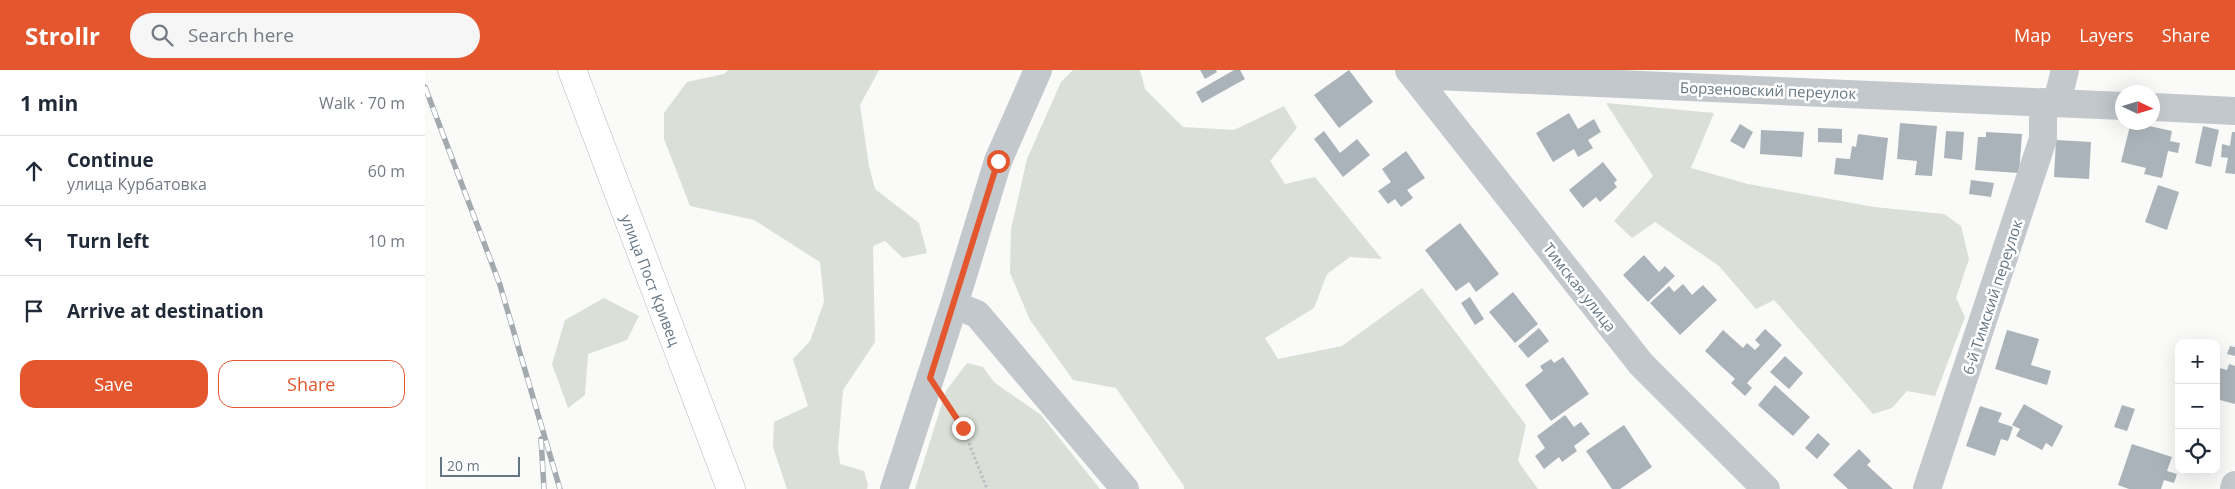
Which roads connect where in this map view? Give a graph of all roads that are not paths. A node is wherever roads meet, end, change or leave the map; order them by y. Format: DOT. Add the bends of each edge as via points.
graph roads {
  1 [pos="573,70"];
  2 [pos="1038,70"];
  3 [pos="2065,70"];
  4 [pos="1411,73"];
  5 [pos="2050,102"];
  6 [pos="2115,106"];
  7 [pos="2160,107"];
  8 [pos="2235,111"];
  9 [pos="954,306"];
  10 [pos="2235,485"];
  11 [pos="731,489"];
  12 [pos="894,489"];
  13 [pos="1125,489"];
  14 [pos="1766,489"];
  15 [pos="1927,489"];
  16 [pos="2233,489"];
  1 -- 11 [label="main road, улица Пост Кривец"];
  2 -- 9 [label="street" via="998,161"];
  3 -- 5 [label="street, 6-й Тимский переулок"];
  4 -- 5 [label="street, Борзеновский переулок"];
  4 -- 14 [label="street, Тимская улица" via="1641,364"];
  5 -- 6 [label="street, Борзеновский переулок"];
  5 -- 15 [label="street, 6-й Тимский переулок" via="2043,139"];
  7 -- 8 [label="street"];
  9 -- 12 [label="street"];
  9 -- 13 [label="street" via="977,314"];
  10 -- 16 [label="street"];
}
